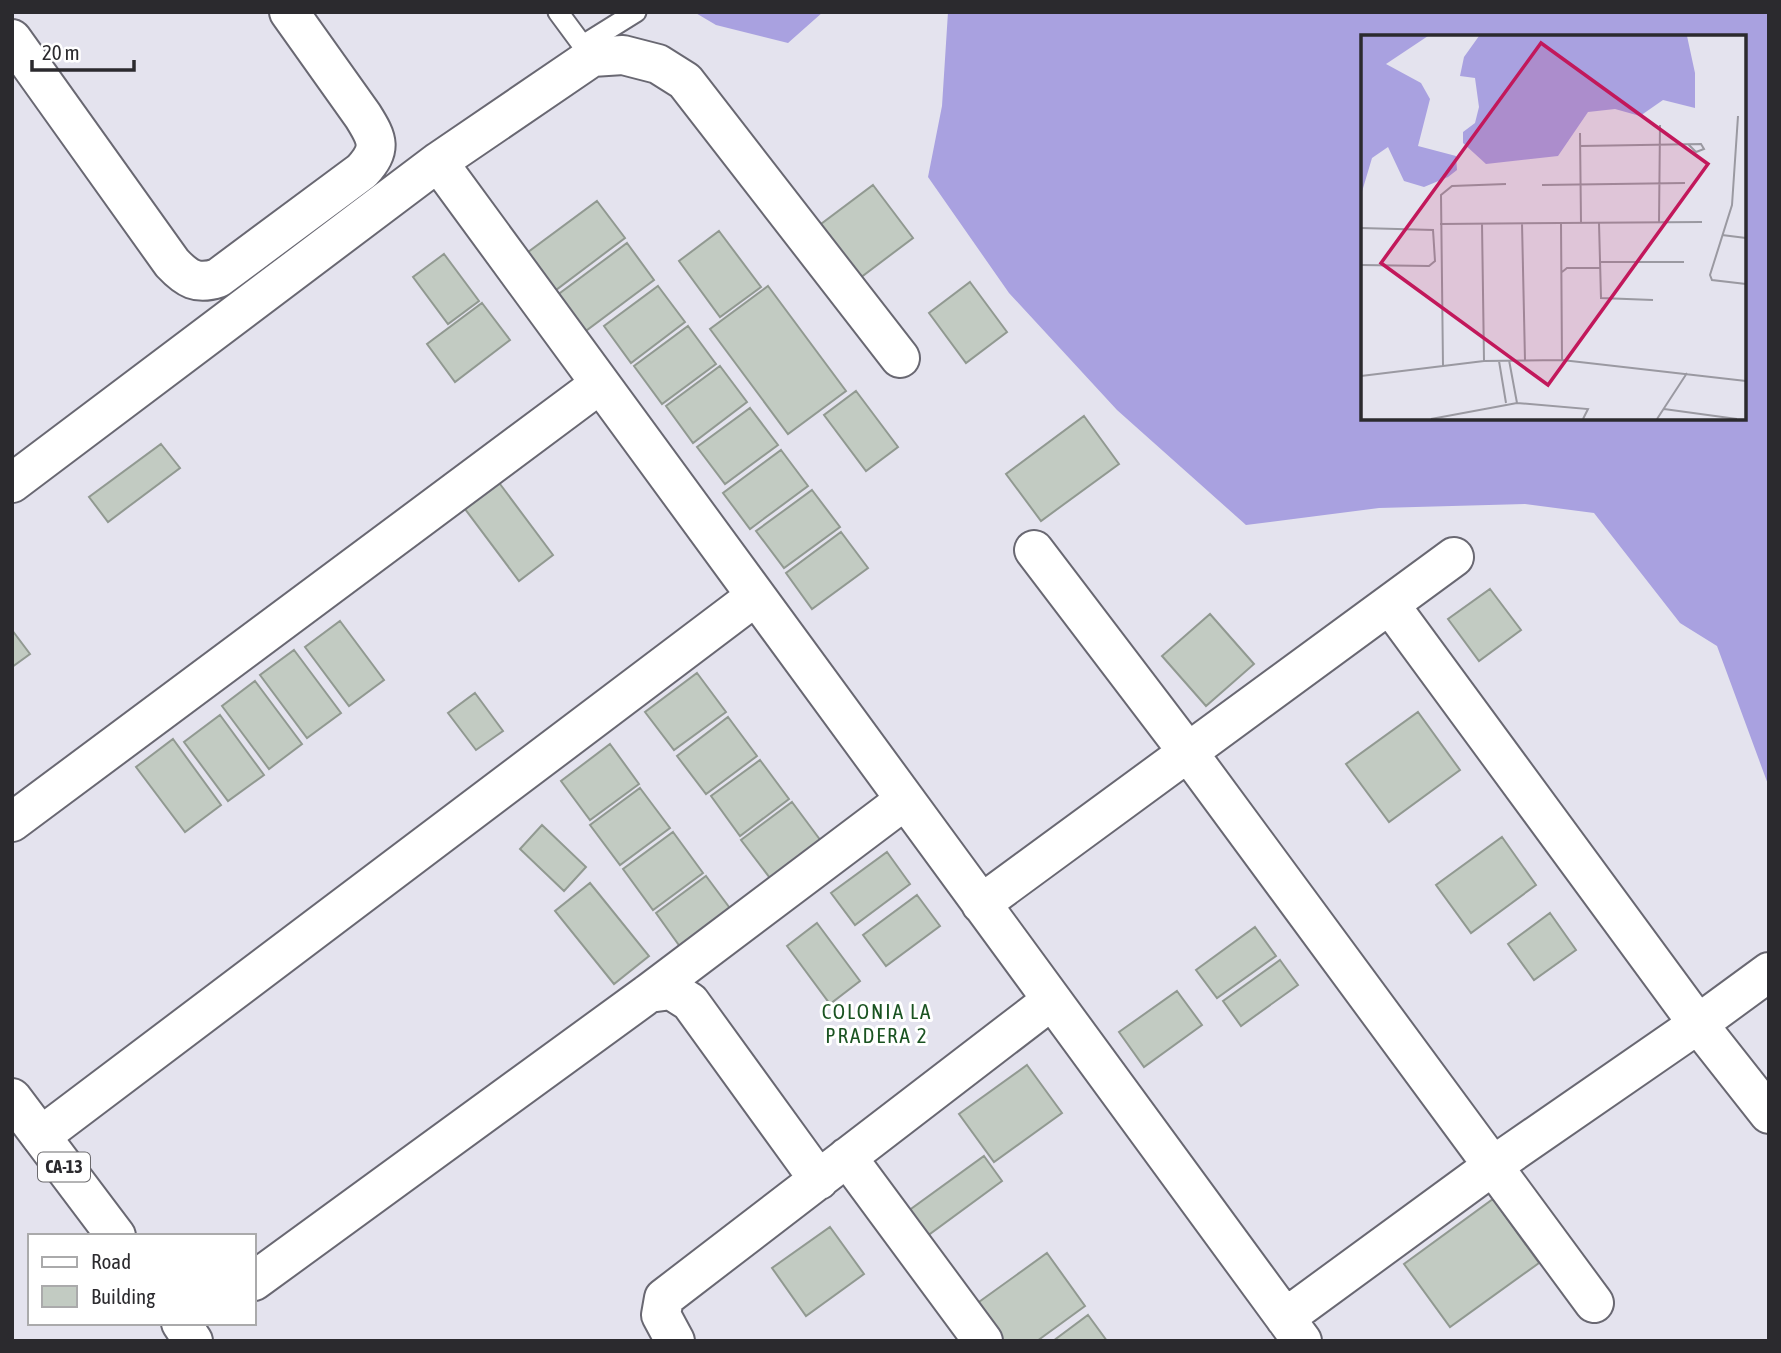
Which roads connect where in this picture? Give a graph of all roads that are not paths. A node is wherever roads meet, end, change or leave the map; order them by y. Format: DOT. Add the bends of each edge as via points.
graph roads {
  1 [pos="289,12"];
  2 [pos="558,12"];
  3 [pos="636,12"];
  4 [pos="12,39"];
  5 [pos="587,51"];
  6 [pos="438,162"];
  7 [pos="900,358"];
  8 [pos="600,384"];
  9 [pos="12,483"];
  10 [pos="1034,550"];
  11 [pos="1454,556"];
  12 [pos="756,596"];
  13 [pos="1390,604"];
  14 [pos="1187,751"];
  15 [pos="905,800"];
  16 [pos="12,822"];
  17 [pos="981,904"];
  18 [pos="1769,972"];
  19 [pos="649,993"];
  20 [pos="1052,1000"];
  21 [pos="1698,1024"];
  22 [pos="12,1098"];
  23 [pos="1769,1114"];
  24 [pos="41,1136"];
  25 [pos="1494,1165"];
  26 [pos="833,1169"];
  27 [pos="114,1234"];
  28 [pos="256,1279"];
  29 [pos="1594,1303"];
  30 [pos="1293,1329"];
  31 [pos="675,1341"];
  32 [pos="983,1341"];
  1 -- 4 [label="street" via="363,116 377,146 362,172 218,278 205,282 192,281 172,263"];
  2 -- 5 [label="lane"];
  3 -- 5 [label="lane"];
  5 -- 6 [label="street"];
  5 -- 7 [label="street" via="658,64 684,81"];
  6 -- 8 [label="street"];
  6 -- 9 [label="street"];
  8 -- 12 [label="street"];
  8 -- 16 [label="street"];
  10 -- 14 [label="street"];
  11 -- 13 [label="street"];
  12 -- 15 [label="street"];
  12 -- 24 [label="street"];
  13 -- 14 [label="street"];
  13 -- 21 [label="street"];
  14 -- 17 [label="street"];
  14 -- 25 [label="street"];
  15 -- 17 [label="street"];
  15 -- 19 [label="street"];
  17 -- 20 [label="street"];
  18 -- 21 [label="street"];
  19 -- 26 [label="street" via="671,990 690,1002"];
  19 -- 28 [label="street"];
  20 -- 26 [label="street"];
  20 -- 30 [label="street"];
  21 -- 23 [label="street"];
  21 -- 25 [label="street"];
  22 -- 24 [label="street, CA-13"];
  24 -- 27 [label="street, CA-13"];
  25 -- 29 [label="street"];
  25 -- 30 [label="street"];
  26 -- 31 [label="street" via="664,1298 661,1315"];
  26 -- 32 [label="street"];
}
